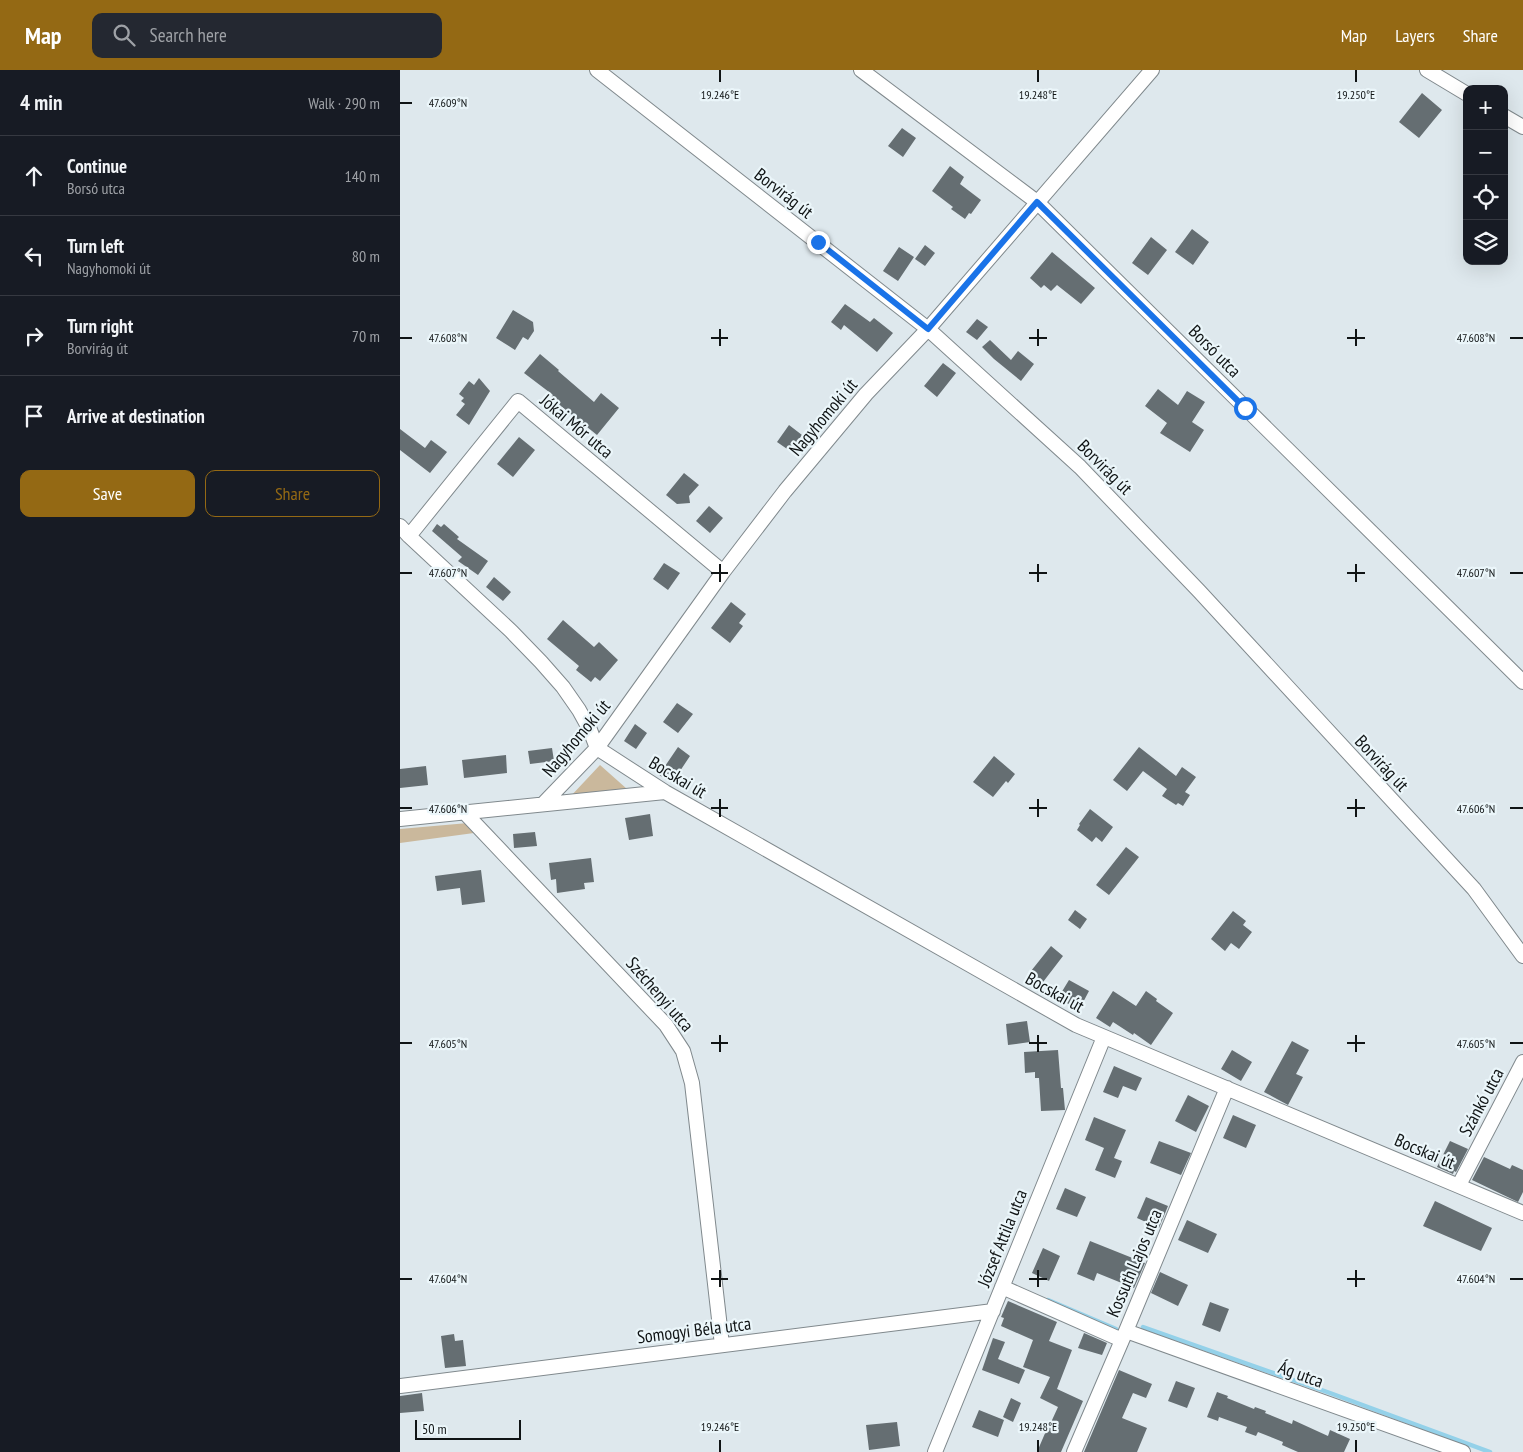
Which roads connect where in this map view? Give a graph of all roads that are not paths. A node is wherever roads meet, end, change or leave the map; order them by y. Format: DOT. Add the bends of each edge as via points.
graph roads {
  1 [pos="597,70"];
  2 [pos="861,70"];
  3 [pos="1152,70"];
  4 [pos="1427,70"];
  5 [pos="1463,92"];
  6 [pos="1508,118"];
  7 [pos="1523,127"];
  8 [pos="1037,202"];
  9 [pos="928,329"];
  10 [pos="404,531"];
  11 [pos="723,572"];
  12 [pos="1523,682"];
  13 [pos="597,748"];
  14 [pos="665,792"];
  15 [pos="543,804"];
  16 [pos="465,813"];
  17 [pos="400,819"];
  18 [pos="1523,956"];
  19 [pos="1104,1037"];
  20 [pos="1523,1062"];
  21 [pos="1227,1088"];
  22 [pos="1459,1185"];
  23 [pos="1523,1213"];
  24 [pos="1002,1287"];
  25 [pos="993,1311"];
  26 [pos="1124,1336"];
  27 [pos="722,1345"];
  28 [pos="400,1386"];
  29 [pos="935,1452"];
  30 [pos="1074,1452"];
  31 [pos="1463,1452"];
  1 -- 9 [label="street, Borvirág út"];
  2 -- 8 [label="street, Borsó utca"];
  3 -- 8 [label="street, Nagyhomoki út"];
  4 -- 5 [label="street"];
  6 -- 7 [label="street"];
  8 -- 9 [label="street, Nagyhomoki út"];
  8 -- 12 [label="street, Borsó utca"];
  9 -- 11 [label="street, Nagyhomoki út" via="784,491"];
  9 -- 18 [label="street, Borvirág út" via="1080,467 1166,556 1474,889"];
  10 -- 11 [label="street, Jókai Mór utca" via="518,400"];
  10 -- 13 [label="street" via="541,662 579,710"];
  11 -- 13 [label="street, Nagyhomoki út"];
  13 -- 14 [label="street, Bocskai út"];
  13 -- 15 [label="street, Nagyhomoki út"];
  14 -- 15 [label="street, Nagyhomoki út"];
  14 -- 19 [label="street, Bocskai út" via="1076,1025"];
  15 -- 16 [label="street, Nagyhomoki út"];
  16 -- 17 [label="street, Nagyhomoki út"];
  16 -- 27 [label="street, Széchenyi utca" via="666,1025 683,1051 692,1083"];
  19 -- 21 [label="street, Bocskai út"];
  19 -- 24 [label="street, József Attila utca"];
  20 -- 22 [label="street, Szánkó utca"];
  21 -- 22 [label="street, Bocskai út"];
  21 -- 26 [label="street, Kossuth Lajos utca"];
  22 -- 23 [label="street, Bocskai út"];
  24 -- 25 [label="street, József Attila utca"];
  24 -- 26 [label="street, Ág utca"];
  25 -- 27 [label="street, Somogyi Béla utca"];
  25 -- 29 [label="street, József Attila utca"];
  26 -- 30 [label="street, Kossuth Lajos utca"];
  26 -- 31 [label="street, Ág utca"];
  27 -- 28 [label="street, Somogyi Béla utca"];
}
